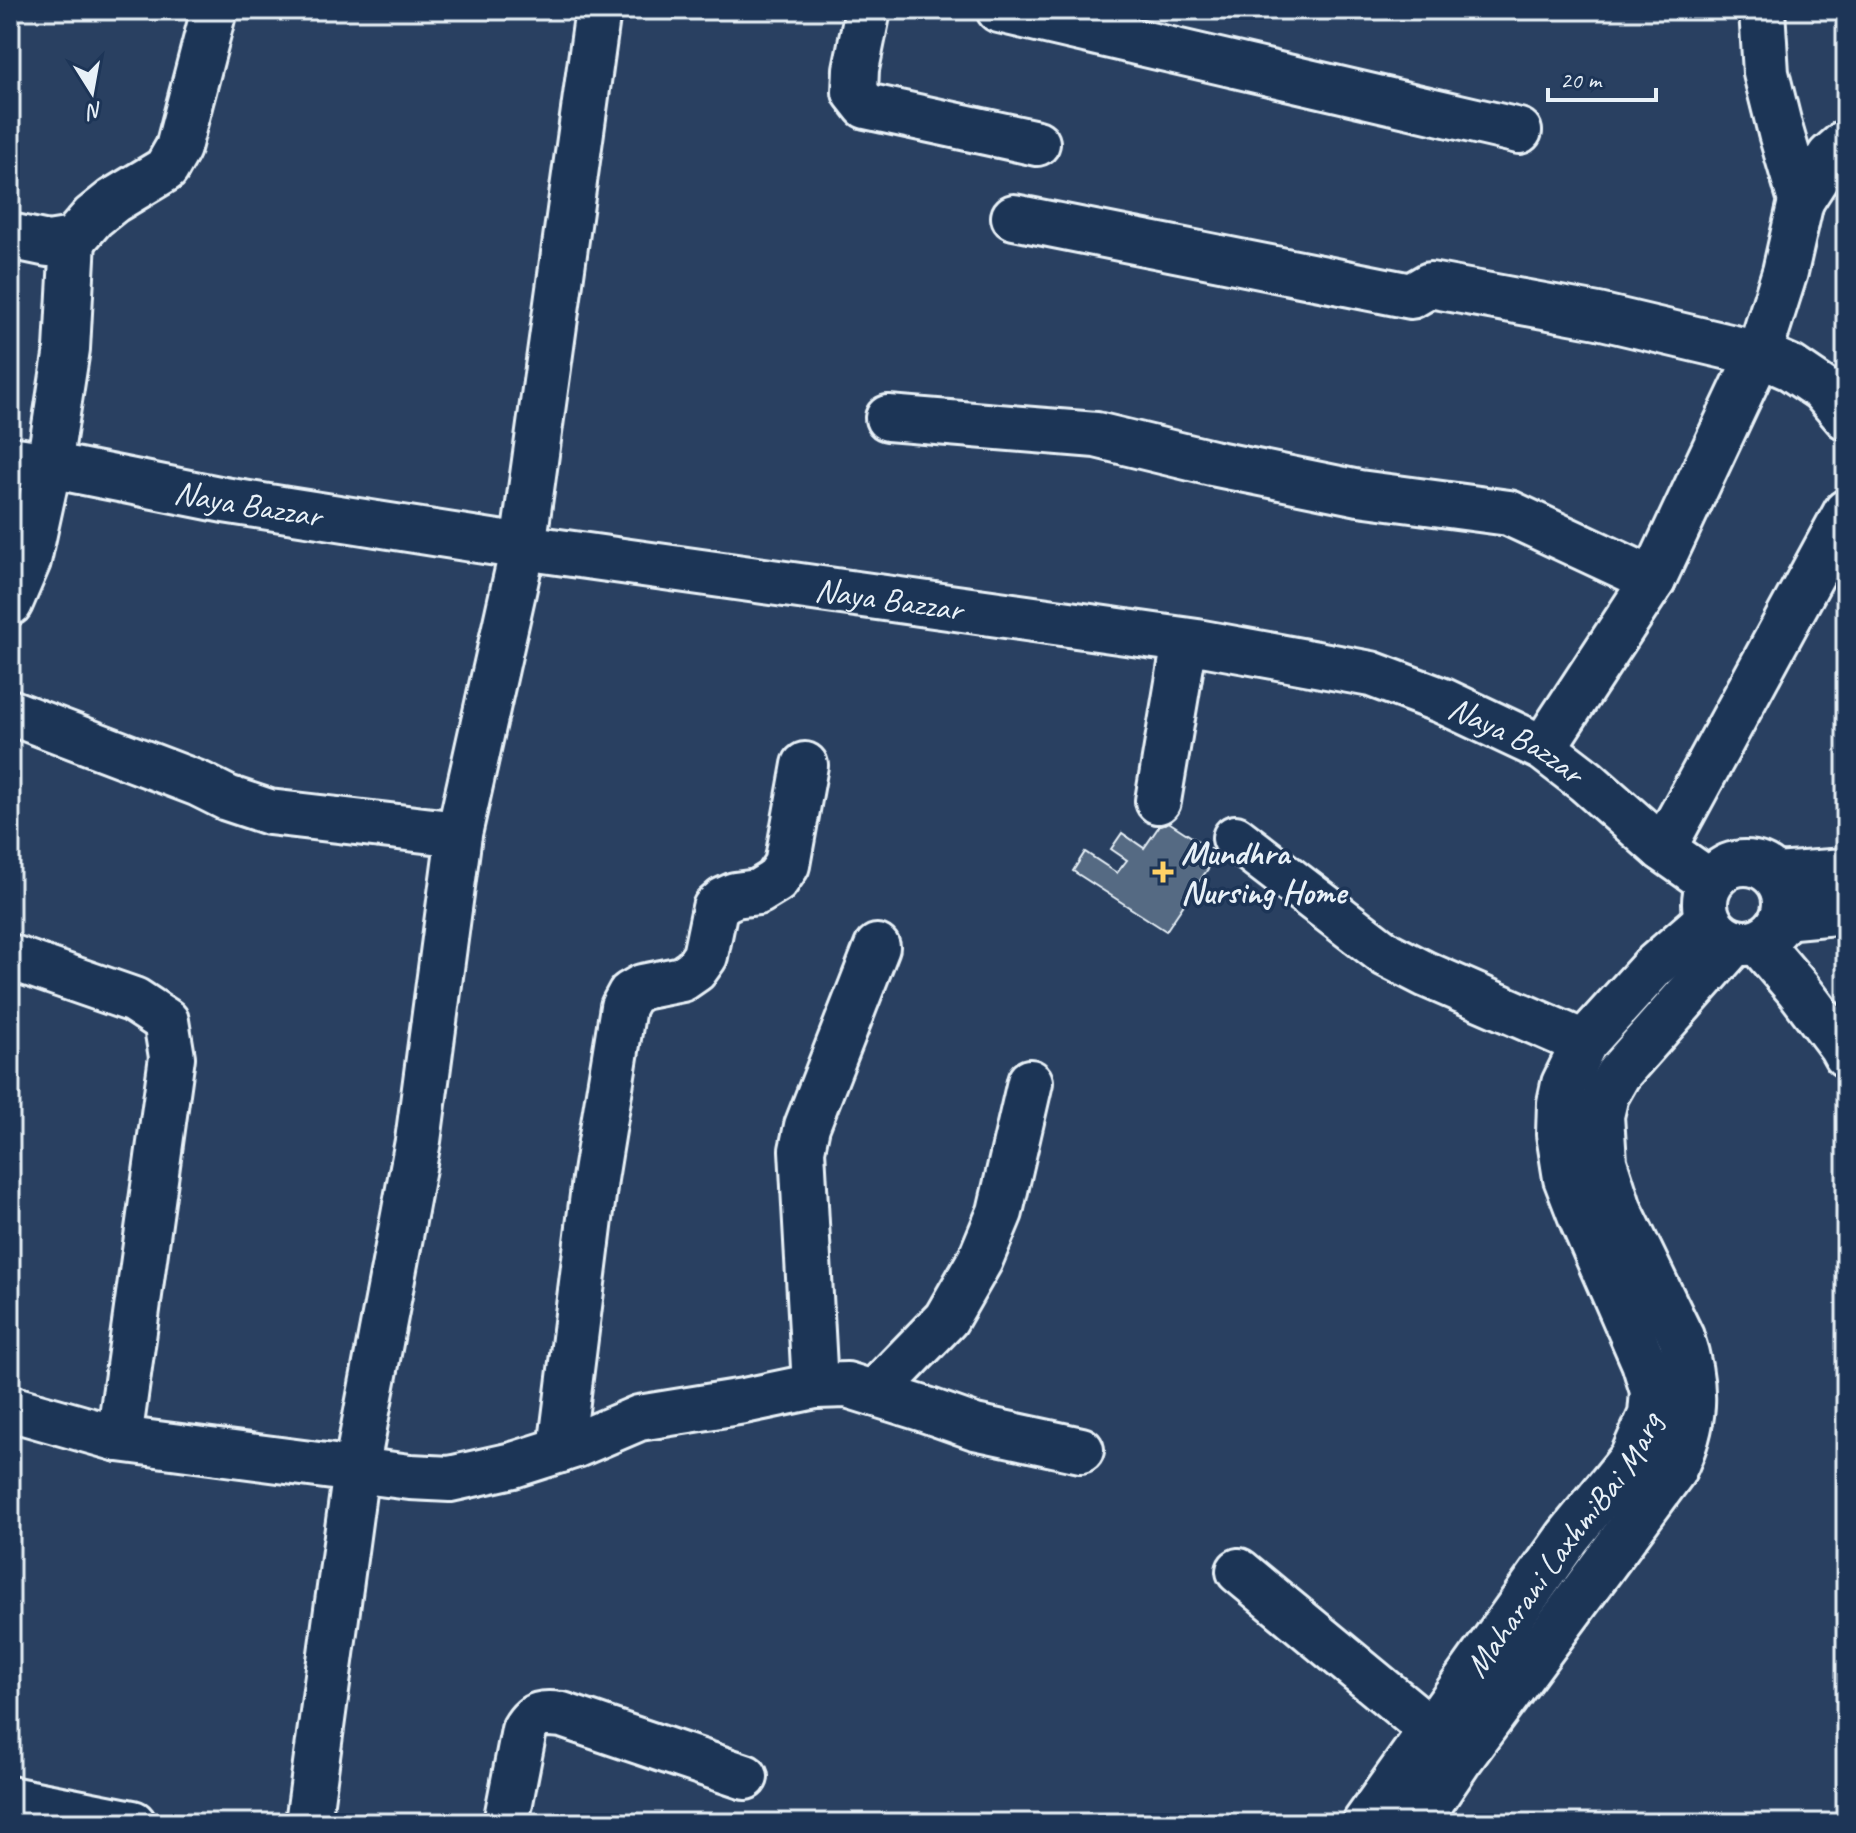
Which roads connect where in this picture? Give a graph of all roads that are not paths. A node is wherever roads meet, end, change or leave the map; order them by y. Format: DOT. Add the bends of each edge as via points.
graph roads {
  1 [pos="214,10"];
  2 [pos="598,10"];
  3 [pos="868,10"];
  4 [pos="999,10"];
  5 [pos="1762,10"];
  6 [pos="1519,131"];
  7 [pos="1846,142"];
  8 [pos="1037,143"];
  9 [pos="1801,201"];
  10 [pos="1014,217"];
  11 [pos="10,236"];
  12 [pos="73,240"];
  13 [pos="1759,354"];
  14 [pos="1846,417"];
  15 [pos="888,418"];
  16 [pos="30,462"];
  17 [pos="1846,512"];
  18 [pos="523,547"];
  19 [pos="1653,580"];
  20 [pos="10,603"];
  21 [pos="1185,641"];
  22 [pos="10,712"];
  23 [pos="1543,748"];
  24 [pos="805,765"];
  25 [pos="1158,801"];
  26 [pos="459,834"];
  27 [pos="1235,838"];
  28 [pos="1663,849"];
  29 [pos="1846,871"];
  30 [pos="1846,911"];
  31 [pos="1744,913"];
  32 [pos="877,947"];
  33 [pos="10,957"];
  34 [pos="1584,1043"];
  35 [pos="1846,1055"];
  36 [pos="1030,1082"];
  37 [pos="815,1386"];
  38 [pos="874,1393"];
  39 [pos="10,1408"];
  40 [pos="119,1439"];
  41 [pos="561,1450"];
  42 [pos="1081,1450"];
  43 [pos="356,1470"];
  44 [pos="1239,1571"];
  45 [pos="1430,1729"];
  46 [pos="745,1777"];
  47 [pos="10,1799"];
  48 [pos="133,1823"];
  49 [pos="308,1823"];
  50 [pos="506,1823"];
  51 [pos="1365,1823"];
  52 [pos="1417,1823"];
  1 -- 12 [label="street" via="178,148 166,169 113,201"];
  2 -- 18 [label="street"];
  3 -- 8 [label="street" via="855,92 866,106"];
  4 -- 6 [label="street"];
  5 -- 9 [label="street" via="1766,73"];
  7 -- 9 [label="street" via="1830,156"];
  9 -- 13 [label="street"];
  10 -- 13 [label="street" via="1411,296 1430,285 1461,290"];
  11 -- 12 [label="street" via="48,244"];
  12 -- 16 [label="street" via="67,349"];
  13 -- 14 [label="street" via="1822,389"];
  13 -- 19 [label="street"];
  15 -- 19 [label="street" via="1096,435 1359,493 1509,513"];
  16 -- 18 [label="street, Naya Bazzar" via="224,500"];
  16 -- 20 [label="street" via="28,561"];
  17 -- 28 [label="street"];
  18 -- 21 [label="street, Naya Bazzar"];
  18 -- 26 [label="street"];
  19 -- 23 [label="street"];
  21 -- 23 [label="street, Naya Bazzar" via="1371,674"];
  21 -- 25 [label="street"];
  22 -- 26 [label="street" via="269,812"];
  23 -- 28 [label="street, Naya Bazzar"];
  24 -- 41 [label="street" via="787,865 776,881 758,892 724,900 715,908 705,956 695,970 682,979 642,987 623,1007"];
  26 -- 43 [label="street" via="418,1141"];
  27 -- 34 [label="street" via="1386,954"];
  28 -- 31 [label="street, Naya Bazzar"];
  29 -- 31 [label="street"];
  30 -- 31 [label="street"];
  31 -- 34 [label="street, Maharani LaxhmiBai Marg" via="1652,968"];
  31 -- 35 [label="street, Naya Bazzar"];
  31 -- 52 [label="street" via="1618,1074 1601,1116 1604,1162 1619,1209 1688,1357 1693,1388 1685,1447 1673,1471"];
  32 -- 37 [label="street" via="802,1150"];
  33 -- 40 [label="street" via="134,1000 166,1021 172,1057"];
  34 -- 45 [label="street, Maharani LaxhmiBai Marg" via="1560,1103 1566,1178 1644,1362 1653,1391 1651,1415 1632,1458 1568,1537"];
  36 -- 38 [label="street" via="1000,1212 980,1260 946,1319"];
  37 -- 38 [label="street" via="847,1385"];
  37 -- 41 [label="street" via="639,1418"];
  38 -- 42 [label="street" via="975,1427"];
  39 -- 40 [label="street"];
  40 -- 43 [label="street"];
  41 -- 43 [label="street" via="450,1479"];
  43 -- 49 [label="street"];
  44 -- 45 [label="street"];
  45 -- 51 [label="street, Maharani LaxhmiBai Marg"];
  46 -- 50 [label="street" via="544,1713 530,1719 524,1730"];
  47 -- 48 [label="street"];
}
